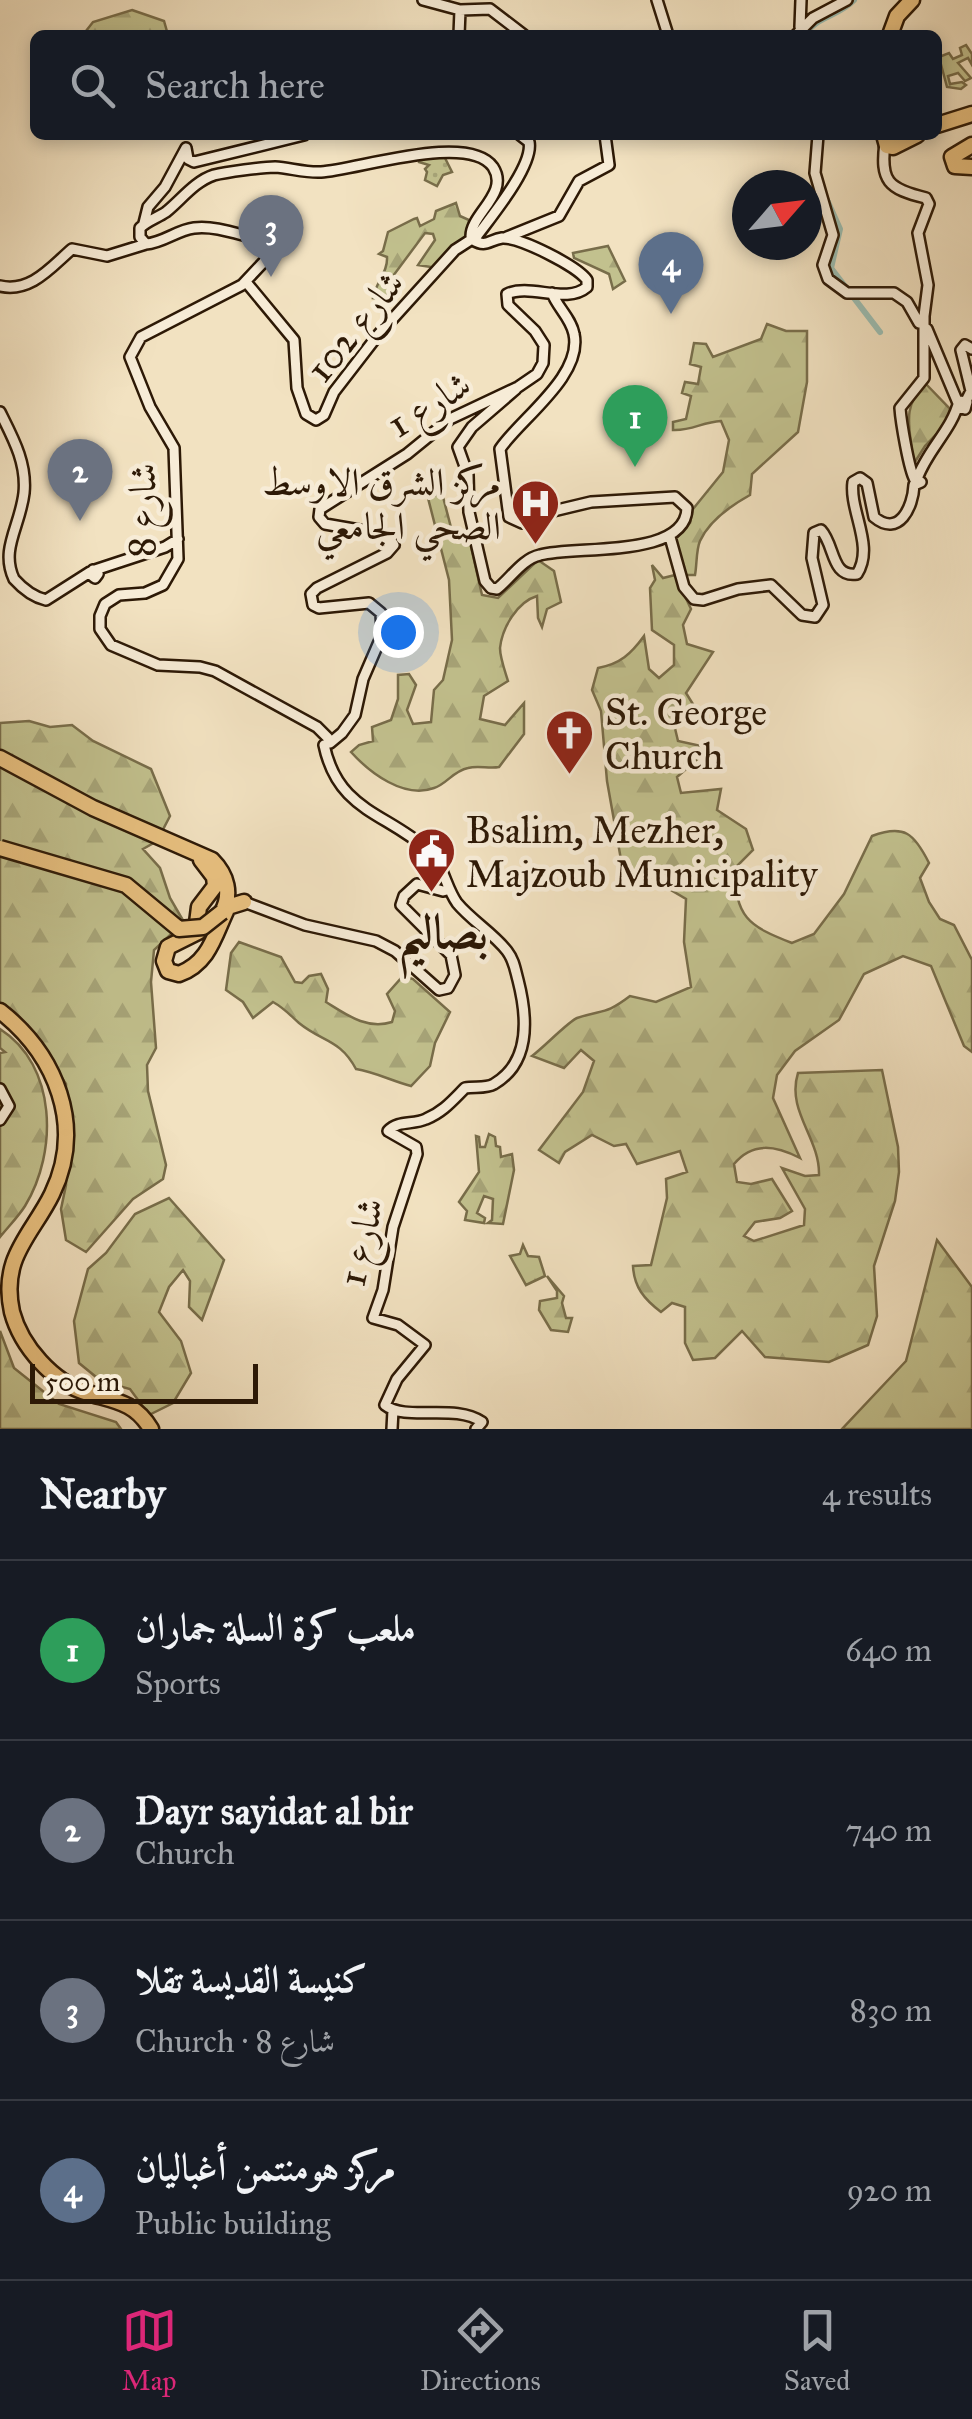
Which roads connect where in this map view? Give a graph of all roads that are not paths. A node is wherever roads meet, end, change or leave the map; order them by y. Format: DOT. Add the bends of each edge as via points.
graph roads {
  1 [pos="429,0"];
  2 [pos="658,0"];
  3 [pos="801,0"];
  4 [pos="847,0"];
  5 [pos="907,5"];
  6 [pos="454,9"];
  7 [pos="805,20"];
  8 [pos="458,30"];
  9 [pos="517,30"];
  10 [pos="667,30"];
  11 [pos="799,30"];
  12 [pos="893,30"];
  13 [pos="972,114"];
  14 [pos="942,124"];
  15 [pos="288,140"];
  16 [pos="526,140"];
  17 [pos="606,140"];
  18 [pos="817,140"];
  19 [pos="884,140"];
  20 [pos="886,140"];
  21 [pos="909,140"];
  22 [pos="972,145"];
  23 [pos="972,167"];
  24 [pos="144,223"];
  25 [pos="528,228"];
  26 [pos="475,234"];
  27 [pos="504,238"];
  28 [pos="145,242"];
  29 [pos="523,243"];
  30 [pos="926,271"];
  31 [pos="246,282"];
  32 [pos="1,286"];
  33 [pos="848,291"];
  34 [pos="552,293"];
  35 [pos="912,302"];
  36 [pos="921,323"];
  37 [pos="972,349"];
  38 [pos="518,387"];
  39 [pos="961,404"];
  40 [pos="0,412"];
  41 [pos="916,484"];
  42 [pos="670,537"];
  43 [pos="178,543"];
  44 [pos="647,544"];
  45 [pos="673,552"];
  46 [pos="327,741"];
  47 [pos="0,760"];
  48 [pos="0,845"];
  49 [pos="201,860"];
  50 [pos="227,887"];
  51 [pos="448,890"];
  52 [pos="245,902"];
  53 [pos="223,910"];
  54 [pos="6,1019"];
  55 [pos="0,1089"];
  56 [pos="0,1120"];
  57 [pos="392,1410"];
  58 [pos="149,1429"];
  59 [pos="392,1429"];
  60 [pos="476,1429"];
  1 -- 6 [label="street"];
  2 -- 10 [label="street"];
  3 -- 7 [label="street"];
  4 -- 7 [label="street"];
  5 -- 12 [label="highway"];
  6 -- 8 [label="street"];
  6 -- 9 [label="street" via="490,9"];
  7 -- 11 [label="street"];
  13 -- 14 [label="highway"];
  15 -- 24 [label="street" via="191,162 186,148"];
  16 -- 26 [label="street" via="530,154"];
  17 -- 25 [label="street" via="609,165 579,182 559,216"];
  18 -- 33 [label="street" via="816,173 832,235 823,268 831,283"];
  19 -- 30 [label="street" via="886,178 930,204 918,232"];
  20 -- 21 [label="highway" via="896,147"];
  22 -- 23 [label="highway" via="952,157 955,166"];
  24 -- 26 [label="street" via="213,176 272,167 320,172 441,153 492,166 497,179"];
  24 -- 28 [label="street"];
  25 -- 27 [label="street"];
  25 -- 29 [label="street"];
  26 -- 27 [label="street" via="482,242"];
  26 -- 31 [label="street, شارع 102" via="378,336 320,418 312,420 296,384 294,340"];
  27 -- 29 [label="street"];
  28 -- 31 [label="street, شارع 8" via="195,228 274,246"];
  28 -- 32 [label="street" via="107,256 70,249 35,280"];
  29 -- 34 [label="street" via="587,280 581,292"];
  30 -- 35 [label="street" via="922,294"];
  30 -- 36 [label="street"];
  31 -- 43 [label="street, شارع 8" via="145,334 131,352 140,385 174,448"];
  33 -- 35 [label="street" via="892,289"];
  33 -- 36 [label="street" via="894,292"];
  34 -- 38 [label="street, شارع 1" via="515,290 505,297 544,346 539,370"];
  34 -- 42 [label="street" via="573,330 572,353 555,387 500,449 509,518 522,523 591,502 677,498 687,508 686,519"];
  35 -- 36 [label="street"];
  36 -- 39 [label="street"];
  36 -- 41 [label="street" via="922,384 900,408"];
  37 -- 39 [label="street" via="960,350 971,391"];
  38 -- 44 [label="street" via="458,444 482,576 491,591 541,554"];
  38 -- 46 [label="street, شارع 1" via="450,419 320,509 326,524 394,542 387,553 311,594 316,608 364,602 383,618 358,705 345,729"];
  39 -- 41 [label="street" via="932,445"];
  40 -- 43 [label="street, شارع 8" via="18,447 24,486 0,557 27,592 51,599 91,573"];
  41 -- 45 [label="street" via="907,514 889,523 874,517 869,485 855,480 862,564 857,574 844,574 826,535 814,532 812,558 823,602 817,616 804,617 776,587 694,599"];
  42 -- 44 [label="street"];
  42 -- 45 [label="street"];
  43 -- 46 [label="street, شارع 8" via="175,567 163,585 105,604 99,623 106,641 158,665 215,671"];
  44 -- 45 [label="street"];
  46 -- 51 [label="street" via="339,779 375,815 429,852"];
  47 -- 49 [label="highway" via="92,813"];
  47 -- 50 [label="highway" via="204,856 221,870"];
  48 -- 53 [label="highway, bridge" via="127,882 185,926"];
  49 -- 53 [label="highway" via="221,882"];
  49 -- 53 [label="highway" via="215,886 199,908 198,928 168,947 166,969 180,974 194,968 214,945"];
  50 -- 52 [label="highway"];
  50 -- 53 [label="highway"];
  51 -- 52 [label="street" via="417,884 401,905 451,955 453,980 439,990 376,942"];
  51 -- 57 [label="street, شارع 1" via="513,960 524,1005 523,1044 492,1086 464,1088 444,1110 388,1131 417,1154 392,1227 373,1318 398,1325 426,1345 387,1397 385,1406"];
  52 -- 53 [label="highway"];
  54 -- 58 [label="highway" via="50,1079 61,1138 51,1184 10,1251 8,1316 20,1342 61,1384 119,1404"];
  55 -- 56 [label="street" via="10,1106"];
  57 -- 59 [label="street"];
  57 -- 60 [label="street" via="475,1417 482,1422"];
}
